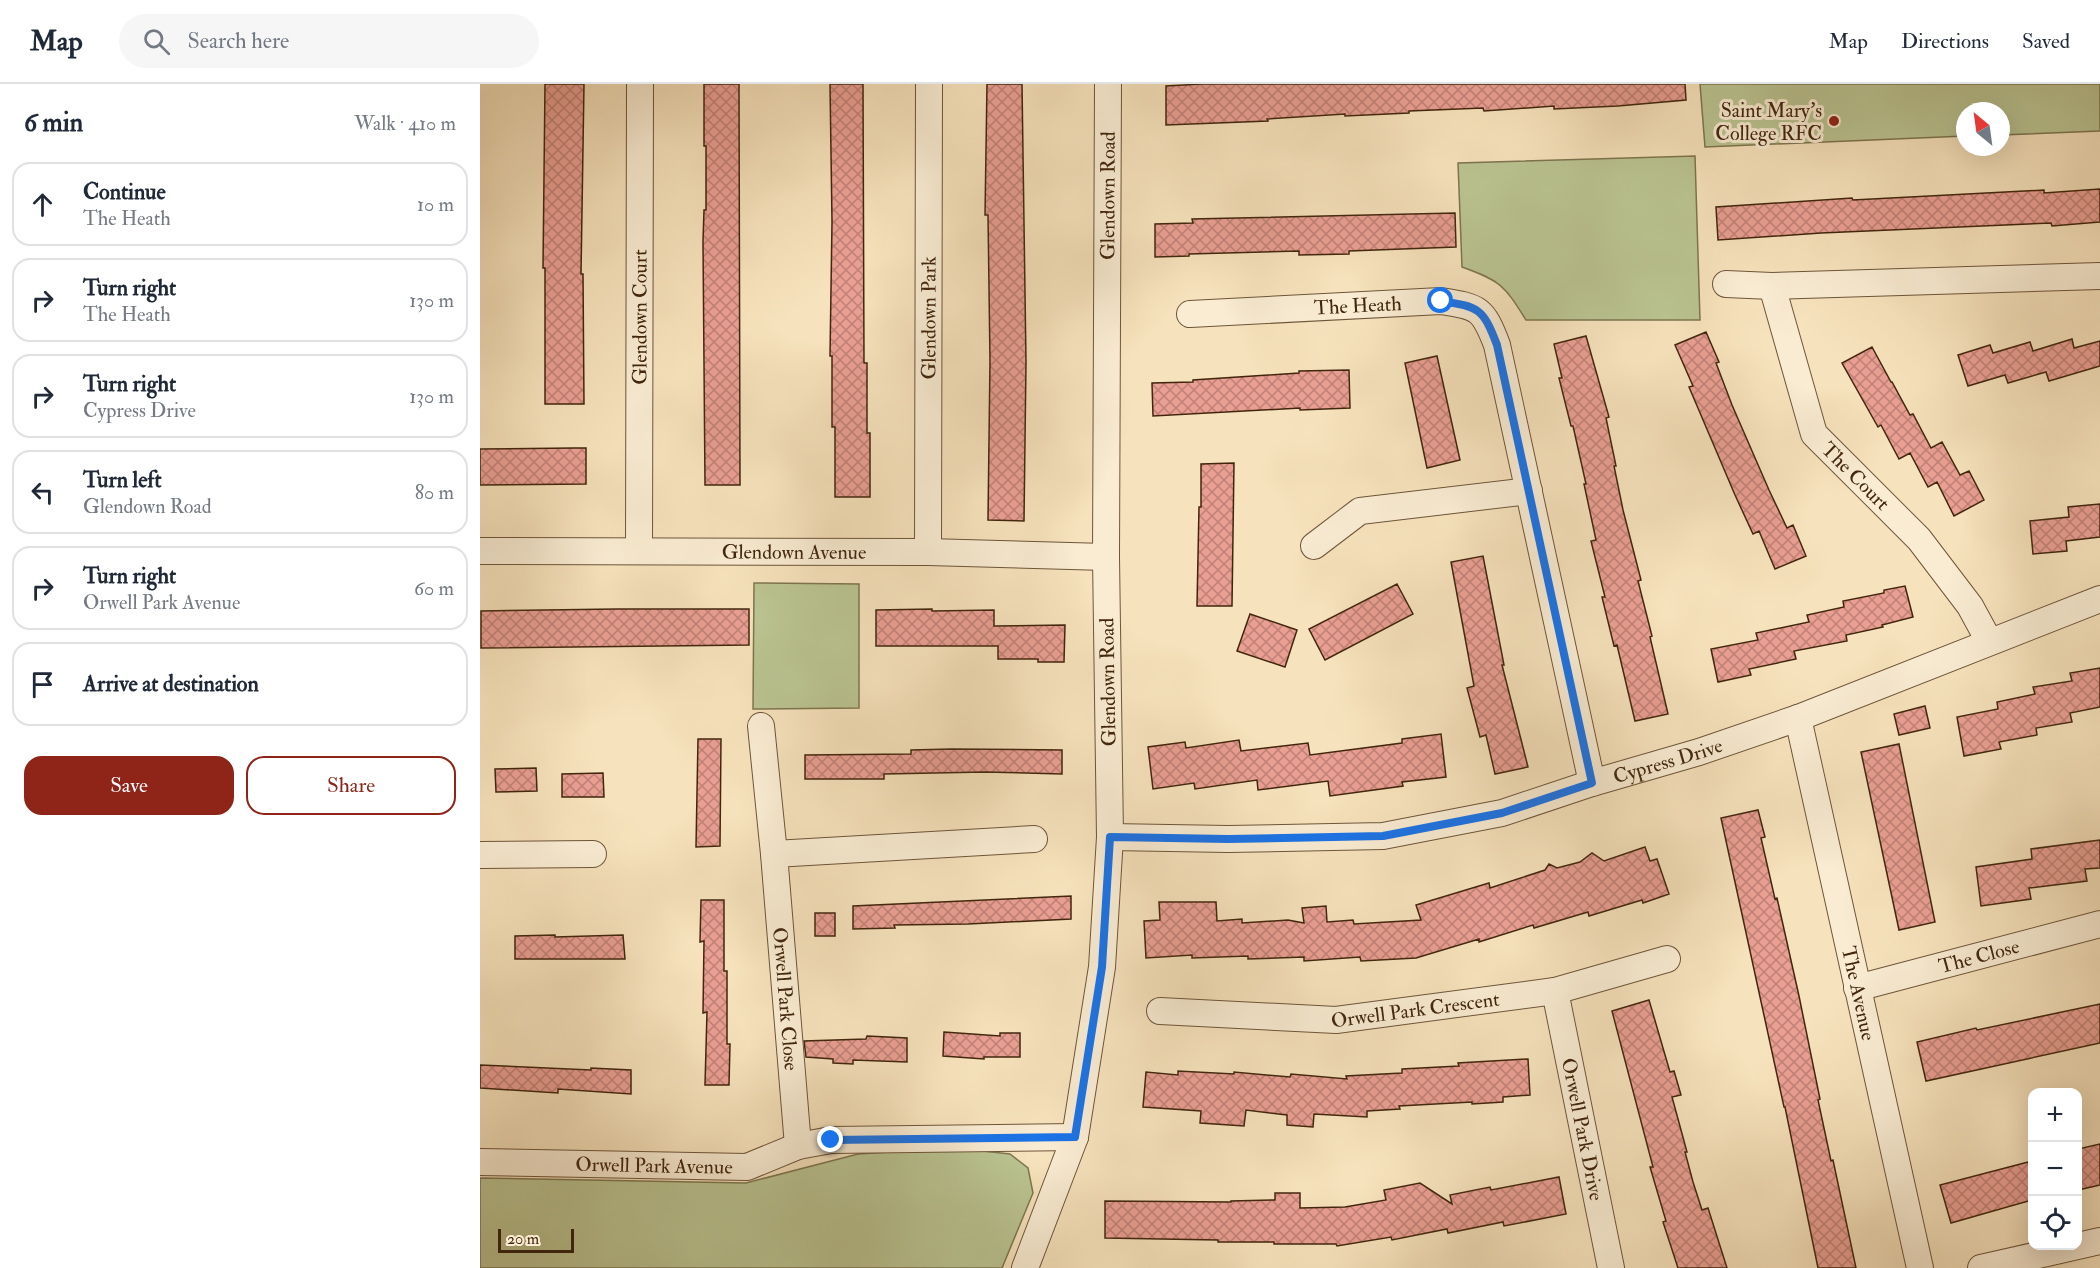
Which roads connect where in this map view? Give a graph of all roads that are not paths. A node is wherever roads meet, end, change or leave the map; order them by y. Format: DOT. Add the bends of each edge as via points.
graph roads {
  1 [pos="640,84"];
  2 [pos="929,84"];
  3 [pos="1108,84"];
  4 [pos="2100,276"];
  5 [pos="1726,284"];
  6 [pos="1772,286"];
  7 [pos="1190,314"];
  8 [pos="1529,491"];
  9 [pos="1314,546"];
  10 [pos="639,550"];
  11 [pos="480,551"];
  12 [pos="928,552"];
  13 [pos="1106,557"];
  14 [pos="2100,599"];
  15 [pos="1989,641"];
  16 [pos="1798,718"];
  17 [pos="761,726"];
  18 [pos="1592,783"];
  19 [pos="1110,837"];
  20 [pos="1034,840"];
  21 [pos="593,854"];
  22 [pos="774,854"];
  23 [pos="480,855"];
  24 [pos="2100,924"];
  25 [pos="1667,959"];
  26 [pos="1857,988"];
  27 [pos="1555,991"];
  28 [pos="1160,1011"];
  29 [pos="1075,1137"];
  30 [pos="798,1146"];
  31 [pos="480,1162"];
  32 [pos="2100,1241"];
  33 [pos="1025,1268"];
  34 [pos="1608,1268"];
  35 [pos="1920,1268"];
  36 [pos="1981,1268"];
  1 -- 10 [label="street, Glendown Court"];
  2 -- 12 [label="street, Glendown Park"];
  3 -- 13 [label="street, Glendown Road"];
  4 -- 6 [label="street"];
  5 -- 6 [label="street"];
  6 -- 15 [label="street, The Court" via="1814,434 1919,539 1970,606"];
  7 -- 8 [label="street, The Heath" via="1441,301 1471,306 1488,321 1497,345"];
  8 -- 9 [label="street" via="1360,511"];
  8 -- 18 [label="street, The Heath"];
  10 -- 11 [label="street, Glendown Avenue"];
  10 -- 12 [label="street, Glendown Avenue"];
  12 -- 13 [label="street, Glendown Avenue"];
  13 -- 19 [label="street, Glendown Road"];
  14 -- 15 [label="street, Cypress Drive"];
  15 -- 16 [label="street, Cypress Drive"];
  16 -- 18 [label="street, Cypress Drive"];
  16 -- 26 [label="street, The Avenue"];
  17 -- 22 [label="street, Orwell Park Close"];
  18 -- 19 [label="street, Cypress Drive" via="1502,813 1383,836"];
  19 -- 29 [label="street, Glendown Road" via="1102,967"];
  20 -- 22 [label="street"];
  21 -- 23 [label="street"];
  22 -- 30 [label="street, Orwell Park Close"];
  24 -- 26 [label="street, The Close"];
  25 -- 27 [label="street, Orwell Park Crescent"];
  26 -- 35 [label="street, The Avenue"];
  27 -- 28 [label="street, Orwell Park Crescent" via="1336,1020"];
  27 -- 34 [label="street, Orwell Park Drive"];
  29 -- 30 [label="street, Orwell Park Avenue" via="831,1140"];
  29 -- 33 [label="street, Glendown Road"];
  30 -- 31 [label="street, Orwell Park Avenue" via="747,1167"];
  32 -- 36 [label="street"];
}
